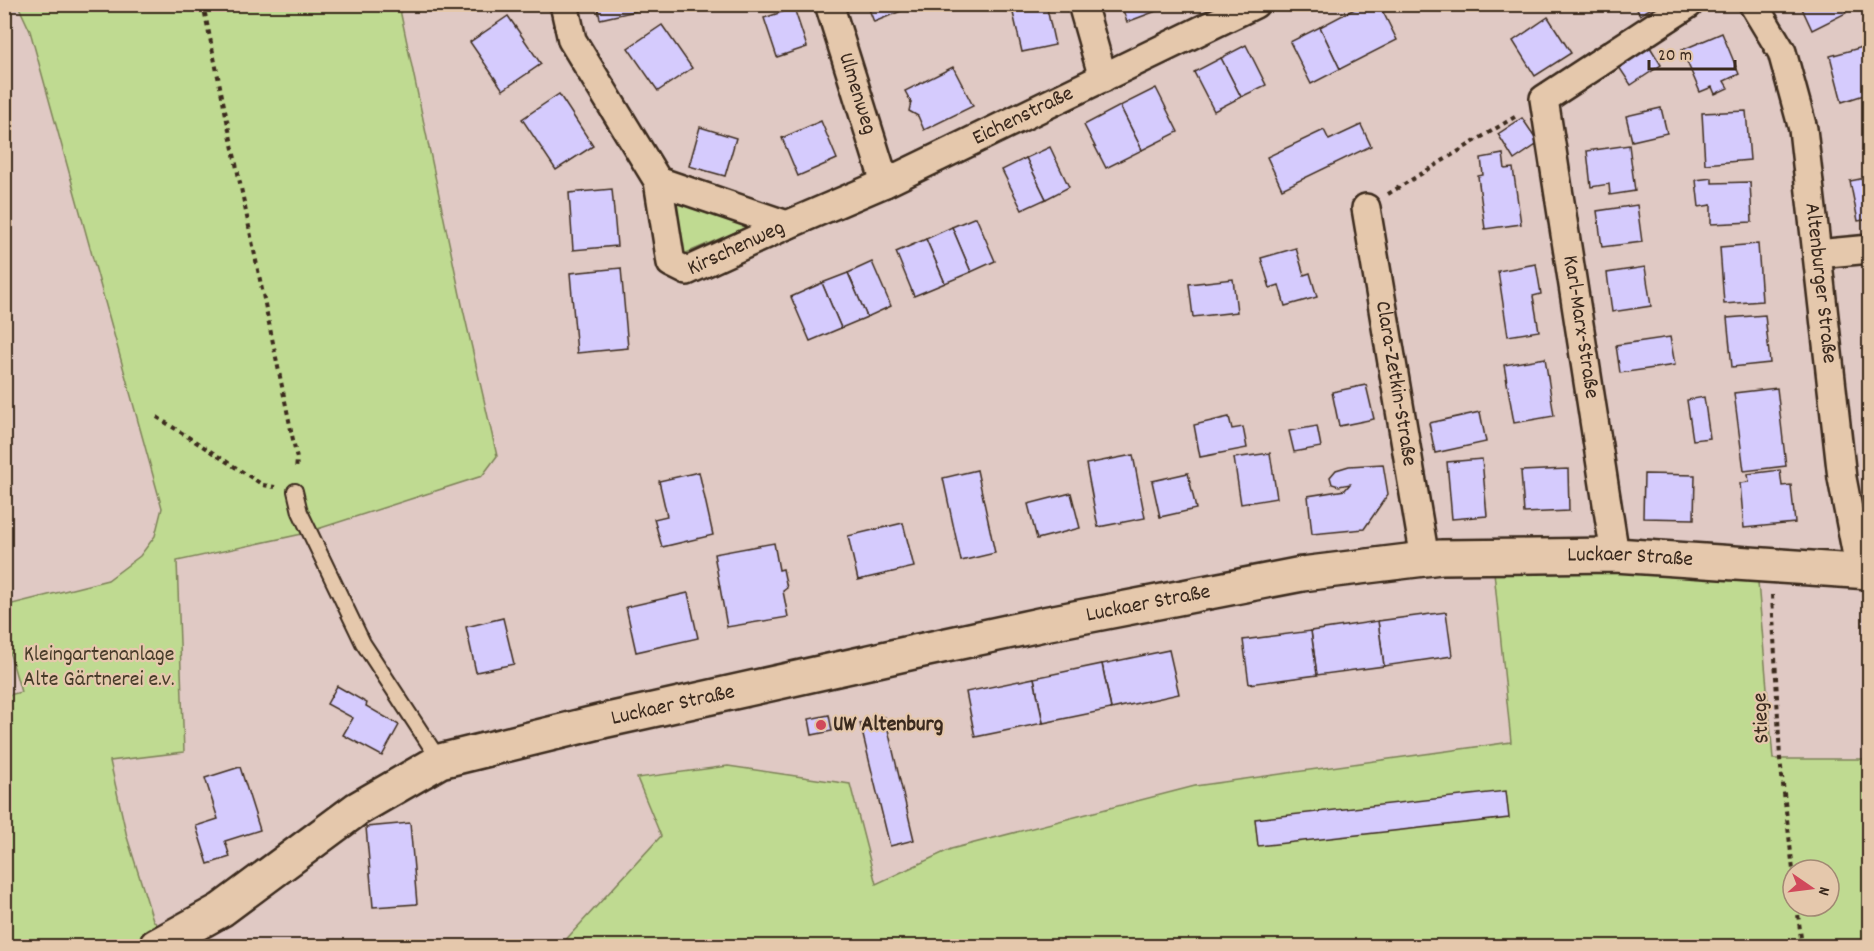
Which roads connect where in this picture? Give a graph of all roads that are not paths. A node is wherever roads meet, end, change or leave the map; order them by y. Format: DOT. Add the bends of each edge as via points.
graph roads {
  1 [pos="564,4"];
  2 [pos="829,4"];
  3 [pos="1082,4"];
  4 [pos="1255,4"];
  5 [pos="1689,4"];
  6 [pos="1753,4"];
  7 [pos="1103,78"];
  8 [pos="658,181"];
  9 [pos="885,183"];
  10 [pos="1366,208"];
  11 [pos="787,225"];
  12 [pos="1869,249"];
  13 [pos="1817,254"];
  14 [pos="295,491"];
  15 [pos="1616,555"];
  16 [pos="1425,559"];
  17 [pos="1865,572"];
  18 [pos="440,761"];
  19 [pos="156,946"];
  1 -- 8 [label="street, Kirschenweg" via="572,40"];
  2 -- 9 [label="street, Ulmenweg"];
  3 -- 7 [label="street"];
  4 -- 7 [label="street, Eichenstraße"];
  5 -- 15 [label="street, Karl-Marx-Straße" via="1544,99"];
  6 -- 13 [label="street, Altenburger Straße" via="1782,52 1803,129"];
  7 -- 9 [label="street, Eichenstraße"];
  8 -- 11 [label="street, Kirschenweg"];
  8 -- 11 [label="street, Kirschenweg" via="671,263 687,271"];
  9 -- 11 [label="street, Eichenstraße"];
  10 -- 16 [label="street, Clara-Zetkin-Straße"];
  12 -- 13 [label="street"];
  13 -- 17 [label="street, Altenburger Straße" via="1842,478"];
  14 -- 18 [label="lane" via="300,512 363,643"];
  15 -- 16 [label="street, Luckaer Straße"];
  15 -- 17 [label="street, Luckaer Straße"];
  16 -- 18 [label="street, Luckaer Straße" via="1302,574 1044,624 603,720"];
  18 -- 19 [label="street, Luckaer Straße" via="357,809 221,910"];
}
